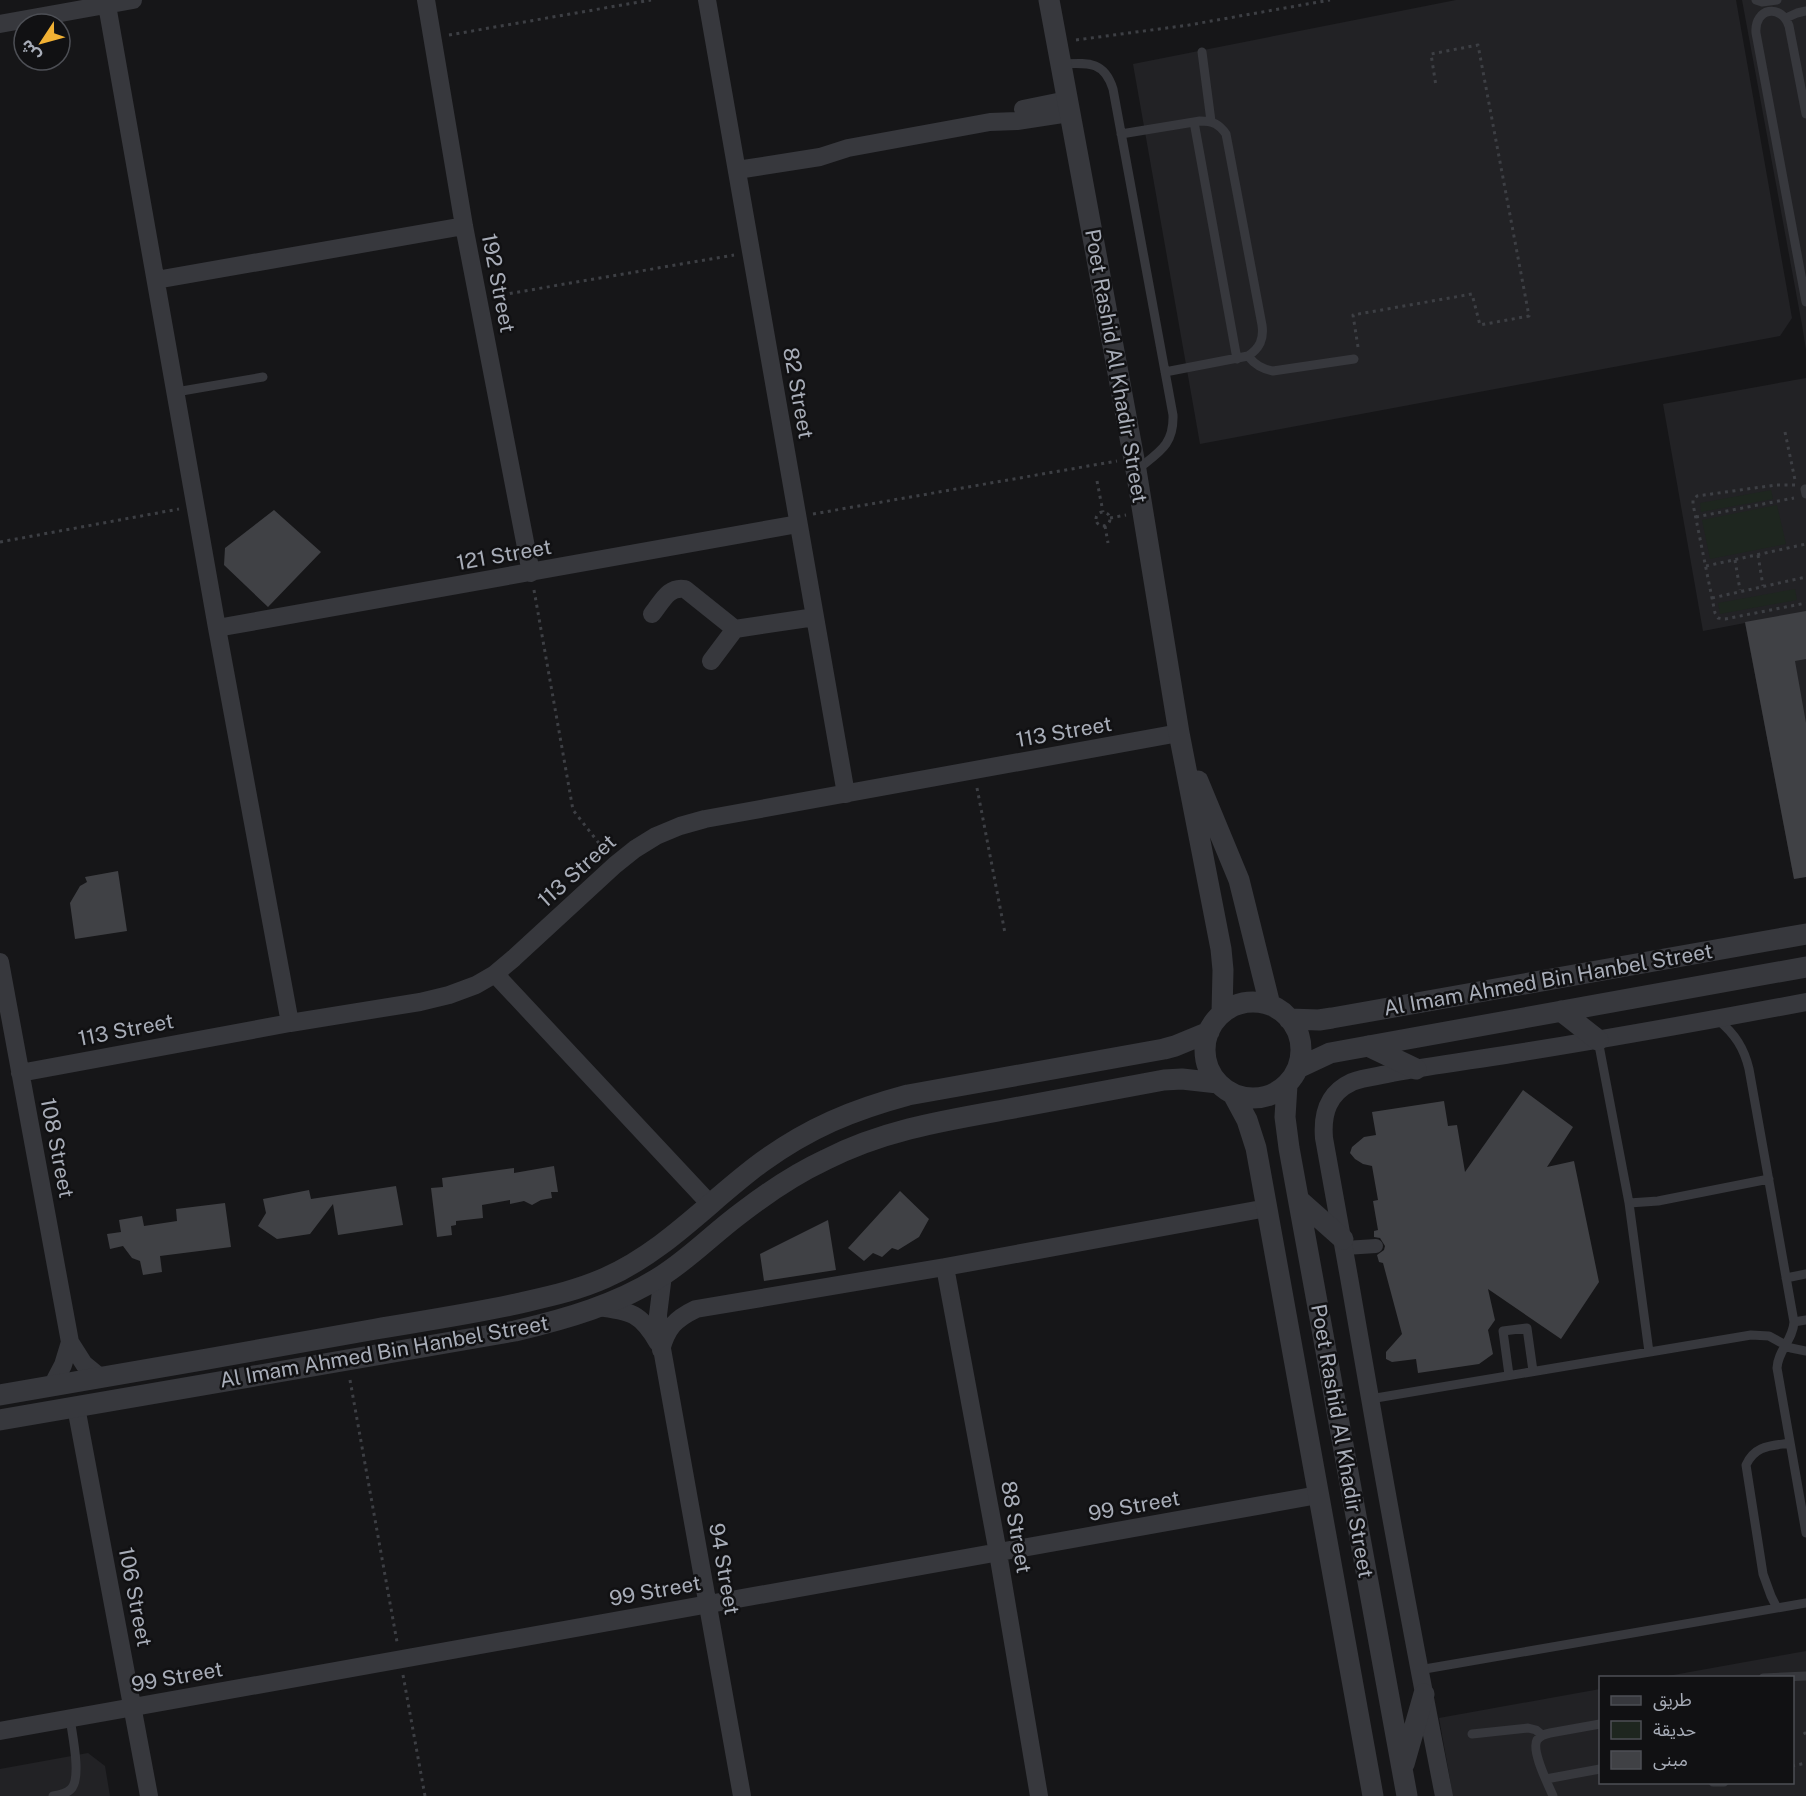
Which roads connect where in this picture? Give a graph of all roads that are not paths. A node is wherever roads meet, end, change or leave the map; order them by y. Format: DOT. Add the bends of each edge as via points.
graph roads {
  1 [pos="134,0"];
  2 [pos="426,0"];
  3 [pos="707,0"];
  4 [pos="1049,0"];
  5 [pos="1756,0"];
  6 [pos="1777,0"];
  7 [pos="107,5"];
  8 [pos="1806,11"];
  9 [pos="1786,18"];
  10 [pos="0,24"];
  11 [pos="1202,52"];
  12 [pos="1060,64"];
  13 [pos="1068,106"];
  14 [pos="1806,114"];
  15 [pos="1211,121"];
  16 [pos="1194,122"];
  17 [pos="1121,134"];
  18 [pos="736,165"];
  19 [pos="464,226"];
  20 [pos="156,280"];
  21 [pos="1806,302"];
  22 [pos="1248,356"];
  23 [pos="1237,359"];
  24 [pos="1354,359"];
  25 [pos="1165,372"];
  26 [pos="263,377"];
  27 [pos="176,392"];
  28 [pos="1135,464"];
  29 [pos="798,520"];
  30 [pos="531,573"];
  31 [pos="652,614"];
  32 [pos="815,616"];
  33 [pos="217,628"];
  34 [pos="735,629"];
  35 [pos="711,662"];
  36 [pos="1179,733"];
  37 [pos="846,794"];
  38 [pos="1806,934"];
  39 [pos="0,962"];
  40 [pos="1806,967"];
  41 [pos="495,974"];
  42 [pos="1806,1002"];
  43 [pos="1270,1005"];
  44 [pos="1561,1011"];
  45 [pos="1222,1013"];
  46 [pos="1289,1019"];
  47 [pos="1717,1019"];
  48 [pos="290,1023"];
  49 [pos="1209,1032"];
  50 [pos="1599,1040"];
  51 [pos="1368,1046"];
  52 [pos="1416,1069"];
  53 [pos="20,1073"];
  54 [pos="1292,1077"];
  55 [pos="1225,1089"];
  56 [pos="1768,1179"];
  57 [pos="1299,1200"];
  58 [pos="1629,1203"];
  59 [pos="711,1205"];
  60 [pos="1267,1208"];
  61 [pos="1344,1243"];
  62 [pos="1376,1246"];
  63 [pos="945,1267"];
  64 [pos="1806,1274"];
  65 [pos="663,1275"];
  66 [pos="1786,1278"];
  67 [pos="659,1296"];
  68 [pos="597,1307"];
  69 [pos="696,1309"];
  70 [pos="1806,1320"];
  71 [pos="1794,1322"];
  72 [pos="70,1342"];
  73 [pos="1785,1345"];
  74 [pos="662,1350"];
  75 [pos="1806,1351"];
  76 [pos="1649,1352"];
  77 [pos="1533,1371"];
  78 [pos="1509,1375"];
  79 [pos="101,1378"];
  80 [pos="52,1386"];
  81 [pos="0,1395"];
  82 [pos="1370,1399"];
  83 [pos="76,1407"];
  84 [pos="0,1420"];
  85 [pos="1790,1443"];
  86 [pos="1318,1495"];
  87 [pos="1806,1533"];
  88 [pos="998,1553"];
  89 [pos="1806,1603"];
  90 [pos="707,1604"];
  91 [pos="1777,1608"];
  92 [pos="1419,1670"];
  93 [pos="1424,1694"];
  94 [pos="133,1707"];
  95 [pos="70,1718"];
  96 [pos="1599,1724"];
  97 [pos="0,1731"];
  98 [pos="1472,1734"];
  99 [pos="1542,1735"];
  100 [pos="1599,1769"];
  101 [pos="1402,1771"];
  102 [pos="1546,1779"];
  103 [pos="53,1796"];
  104 [pos="149,1796"];
  105 [pos="742,1796"];
  106 [pos="1039,1796"];
  107 [pos="1373,1796"];
  108 [pos="1407,1796"];
  109 [pos="1444,1796"];
  110 [pos="1553,1796"];
  1 -- 7 [label="street"];
  2 -- 19 [label="street, 192 Street"];
  3 -- 18 [label="street, 82 Street"];
  4 -- 12 [label="street, Poet Rashid Al Khadir Street"];
  5 -- 6 [label="lane"];
  7 -- 10 [label="street"];
  7 -- 20 [label="street"];
  8 -- 9 [label="lane"];
  9 -- 14 [label="lane"];
  9 -- 21 [label="lane" via="1780,13 1765,12 1755,25"];
  11 -- 15 [label="lane"];
  12 -- 13 [label="street, Poet Rashid Al Khadir Street"];
  12 -- 17 [label="lane" via="1091,63 1102,69 1113,89"];
  13 -- 18 [label="street" via="1025,109 990,122 848,148 820,157"];
  13 -- 28 [label="street, Poet Rashid Al Khadir Street"];
  15 -- 16 [label="lane"];
  15 -- 22 [label="lane" via="1226,134 1262,325 1260,344"];
  16 -- 17 [label="lane"];
  16 -- 23 [label="lane"];
  17 -- 25 [label="lane"];
  18 -- 29 [label="street, 82 Street"];
  19 -- 20 [label="street"];
  19 -- 30 [label="street, 192 Street"];
  20 -- 27 [label="street"];
  22 -- 23 [label="lane"];
  22 -- 24 [label="lane" via="1254,364 1273,372"];
  23 -- 25 [label="lane"];
  25 -- 28 [label="lane" via="1174,427 1164,448"];
  26 -- 27 [label="lane"];
  27 -- 33 [label="street"];
  28 -- 36 [label="street, Poet Rashid Al Khadir Street"];
  29 -- 30 [label="street, 121 Street"];
  29 -- 32 [label="street, 82 Street"];
  30 -- 33 [label="street, 121 Street"];
  31 -- 34 [label="street" via="671,591 685,589"];
  32 -- 34 [label="street"];
  32 -- 37 [label="street, 82 Street"];
  33 -- 48 [label="street"];
  34 -- 35 [label="street"];
  36 -- 37 [label="street, 113 Street"];
  36 -- 43 [label="street, Poet Rashid Al Khadir Street" via="1239,880"];
  36 -- 45 [label="street, Poet Rashid Al Khadir Street" via="1221,949"];
  37 -- 41 [label="street, 113 Street" via="705,819 649,840 615,865"];
  38 -- 46 [label="street, Al Imam Ahmed Bin Hanbel Street" via="1332,1018"];
  39 -- 53 [label="street, 108 Street"];
  40 -- 44 [label="street, Al Imam Ahmed Bin Hanbel Street"];
  41 -- 48 [label="street, 113 Street" via="439,997"];
  41 -- 59 [label="street"];
  42 -- 47 [label="street"];
  43 -- 45 [label="street" via="1245,1003"];
  43 -- 46 [label="street"];
  44 -- 50 [label="street"];
  44 -- 51 [label="street, Al Imam Ahmed Bin Hanbel Street"];
  45 -- 49 [label="street"];
  46 -- 54 [label="street" via="1297,1030 1301,1056"];
  47 -- 50 [label="street"];
  47 -- 56 [label="lane" via="1734,1035 1745,1054"];
  48 -- 53 [label="street, 113 Street"];
  49 -- 55 [label="street" via="1205,1050 1208,1068"];
  49 -- 59 [label="street, Al Imam Ahmed Bin Hanbel Street" via="1164,1049 874,1104 809,1131 760,1164"];
  50 -- 52 [label="street"];
  50 -- 58 [label="lane"];
  51 -- 52 [label="street"];
  51 -- 54 [label="street, Al Imam Ahmed Bin Hanbel Street" via="1330,1053"];
  52 -- 61 [label="street" via="1353,1082 1338,1091 1328,1104 1324,1138"];
  53 -- 72 [label="street, 108 Street"];
  54 -- 55 [label="street" via="1277,1092 1255,1099"];
  54 -- 57 [label="street, Poet Rashid Al Khadir Street" via="1286,1132"];
  55 -- 60 [label="street, Poet Rashid Al Khadir Street" via="1252,1134"];
  55 -- 65 [label="street, Al Imam Ahmed Bin Hanbel Street" via="1182,1079 1164,1080 930,1123 876,1138 824,1160 777,1187"];
  56 -- 58 [label="lane"];
  56 -- 66 [label="lane"];
  57 -- 61 [label="street"];
  57 -- 101 [label="street, Poet Rashid Al Khadir Street"];
  58 -- 76 [label="lane"];
  59 -- 79 [label="street, Al Imam Ahmed Bin Hanbel Street" via="638,1260 572,1291 471,1313"];
  60 -- 63 [label="street"];
  60 -- 86 [label="street, Poet Rashid Al Khadir Street"];
  61 -- 62 [label="street"];
  61 -- 82 [label="street"];
  63 -- 69 [label="street"];
  63 -- 88 [label="street, 88 Street"];
  64 -- 66 [label="lane"];
  65 -- 67 [label="street, 94 Street"];
  65 -- 68 [label="street, Al Imam Ahmed Bin Hanbel Street"];
  66 -- 71 [label="lane"];
  67 -- 69 [label="street"];
  67 -- 74 [label="street, 94 Street"];
  68 -- 74 [label="street, 94 Street" via="636,1316"];
  68 -- 83 [label="street, Al Imam Ahmed Bin Hanbel Street" via="515,1331"];
  69 -- 74 [label="street" via="672,1324"];
  70 -- 71 [label="lane"];
  71 -- 73 [label="lane"];
  72 -- 79 [label="street, 108 Street" via="84,1364"];
  72 -- 80 [label="street, 108 Street"];
  73 -- 75 [label="lane"];
  73 -- 76 [label="lane" via="1769,1336 1751,1335"];
  73 -- 85 [label="lane" via="1777,1368"];
  74 -- 90 [label="street, 94 Street"];
  76 -- 77 [label="lane"];
  77 -- 78 [label="lane"];
  77 -- 78 [label="lane" via="1527,1328 1503,1331"];
  78 -- 82 [label="lane"];
  79 -- 80 [label="street, Al Imam Ahmed Bin Hanbel Street"];
  80 -- 81 [label="street, Al Imam Ahmed Bin Hanbel Street"];
  82 -- 92 [label="street"];
  83 -- 84 [label="street, Al Imam Ahmed Bin Hanbel Street"];
  83 -- 94 [label="street, 106 Street"];
  85 -- 87 [label="lane"];
  85 -- 91 [label="lane" via="1757,1450 1746,1465 1763,1574"];
  86 -- 88 [label="street, 99 Street"];
  86 -- 107 [label="street, Poet Rashid Al Khadir Street"];
  88 -- 90 [label="street, 99 Street"];
  88 -- 106 [label="street, 88 Street"];
  89 -- 91 [label="lane"];
  90 -- 94 [label="street, 99 Street"];
  90 -- 105 [label="street, 94 Street"];
  91 -- 92 [label="lane"];
  92 -- 93 [label="street"];
  93 -- 101 [label="street"];
  93 -- 109 [label="street"];
  94 -- 95 [label="street, 99 Street"];
  94 -- 104 [label="street, 106 Street"];
  95 -- 97 [label="street, 99 Street"];
  95 -- 103 [label="lane" via="76,1781 66,1793"];
  96 -- 99 [label="lane"];
  98 -- 99 [label="lane" via="1520,1727"];
  99 -- 102 [label="lane" via="1535,1748"];
  100 -- 102 [label="lane"];
  101 -- 108 [label="street, Poet Rashid Al Khadir Street"];
  102 -- 110 [label="lane"];
}
